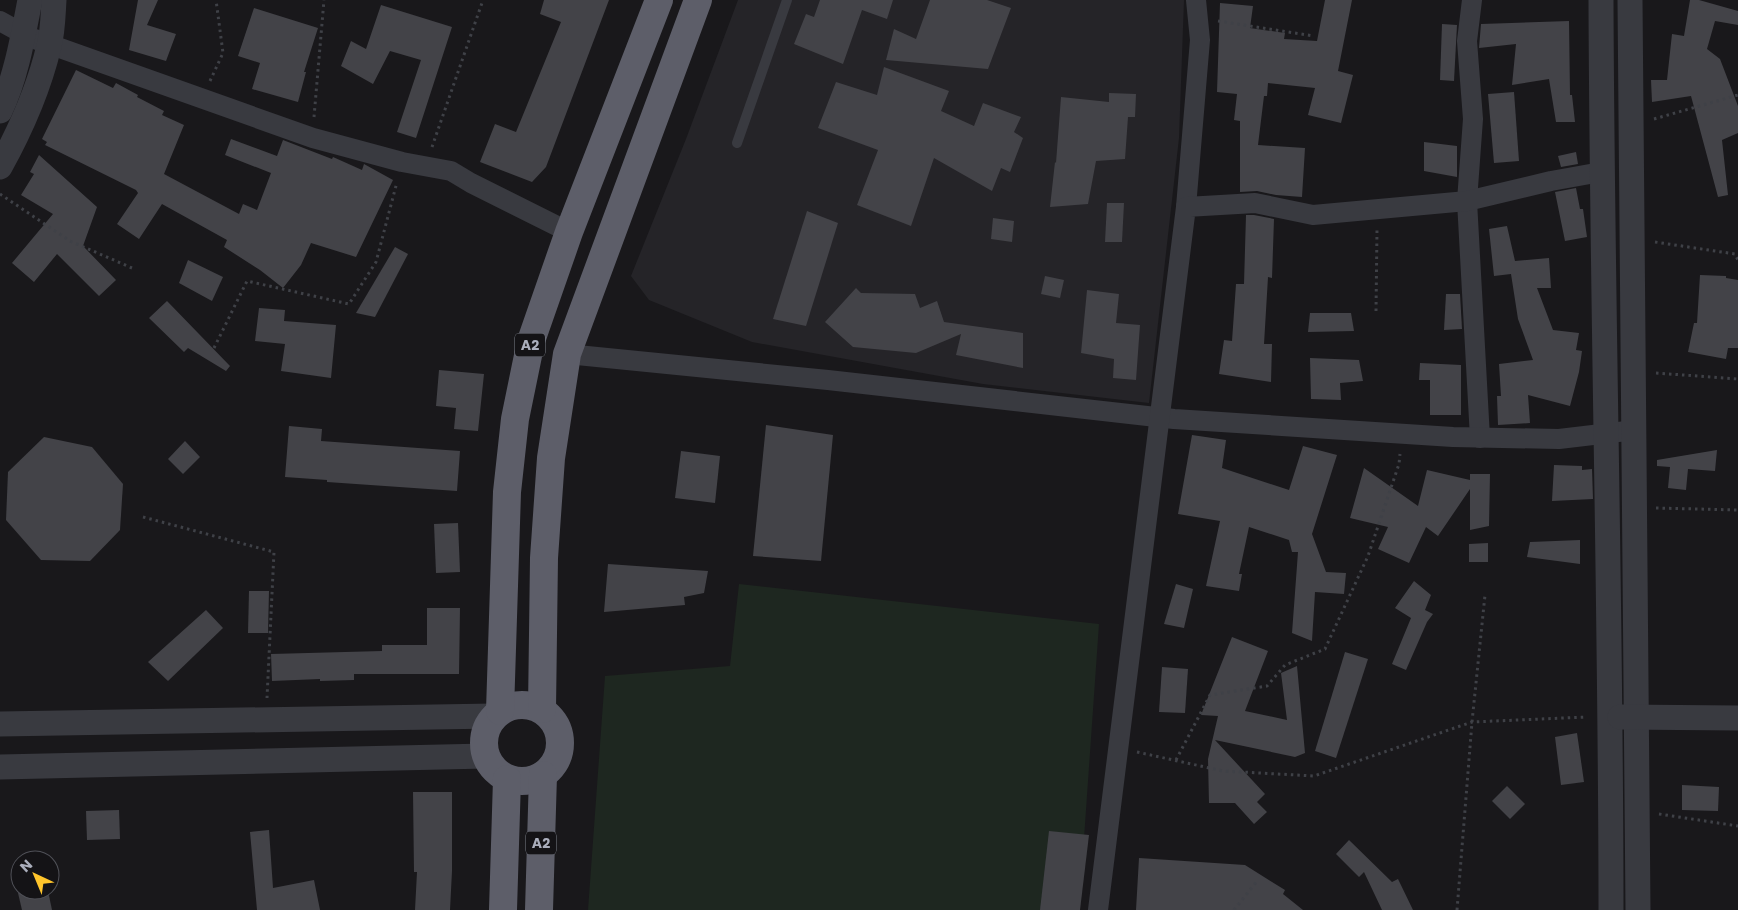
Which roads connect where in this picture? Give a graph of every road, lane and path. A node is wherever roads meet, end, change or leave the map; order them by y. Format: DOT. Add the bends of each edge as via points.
graph roads {
  1 [pos="30,0"];
  2 [pos="54,0"];
  3 [pos="216,0"];
  4 [pos="324,0"];
  5 [pos="484,0"];
  6 [pos="659,0"];
  7 [pos="698,0"];
  8 [pos="787,0"];
  9 [pos="1472,0"];
  10 [pos="1601,0"];
  11 [pos="1630,0"];
  12 [pos="1197,9"];
  13 [pos="0,21"];
  14 [pos="24,35"];
  15 [pos="1314,36"];
  16 [pos="50,45"];
  17 [pos="1738,95"];
  18 [pos="202,99"];
  19 [pos="0,112"];
  20 [pos="1632,126"];
  21 [pos="313,138"];
  22 [pos="737,143"];
  23 [pos="402,162"];
  24 [pos="426,166"];
  25 [pos="0,167"];
  26 [pos="1602,172"];
  27 [pos="0,194"];
  28 [pos="1467,201"];
  29 [pos="1186,207"];
  30 [pos="1377,208"];
  31 [pos="569,232"];
  32 [pos="1633,238"];
  33 [pos="1738,260"];
  34 [pos="132,268"];
  35 [pos="1376,311"];
  36 [pos="214,348"];
  37 [pos="567,354"];
  38 [pos="1634,372"];
  39 [pos="1738,379"];
  40 [pos="1161,418"];
  41 [pos="1635,430"];
  42 [pos="1401,434"];
  43 [pos="1607,435"];
  44 [pos="1480,438"];
  45 [pos="1635,508"];
  46 [pos="1738,510"];
  47 [pos="143,517"];
  48 [pos="1486,595"];
  49 [pos="542,709"];
  50 [pos="497,714"];
  51 [pos="1610,716"];
  52 [pos="1636,717"];
  53 [pos="1738,718"];
  54 [pos="266,720"];
  55 [pos="1472,722"];
  56 [pos="0,724"];
  57 [pos="1119,748"];
  58 [pos="486,756"];
  59 [pos="1176,760"];
  60 [pos="0,767"];
  61 [pos="543,775"];
  62 [pos="507,779"];
  63 [pos="1636,810"];
  64 [pos="1738,826"];
  65 [pos="1258,880"];
  66 [pos="503,910"];
  67 [pos="539,910"];
  68 [pos="1098,910"];
  69 [pos="1234,910"];
  70 [pos="1457,910"];
  71 [pos="1611,910"];
  72 [pos="1638,910"];
  1 -- 14 [label="street"];
  2 -- 16 [label="street"];
  3 -- 18 [label="path" via="223,53"];
  4 -- 21 [label="path"];
  5 -- 24 [label="path"];
  6 -- 31 [label="highway, A2"];
  7 -- 37 [label="highway, A2"];
  8 -- 22 [label="lane"];
  9 -- 28 [label="street" via="1467,41 1473,119"];
  10 -- 26 [label="street"];
  11 -- 20 [label="street"];
  12 -- 15 [label="path"];
  12 -- 29 [label="street" via="1200,40"];
  13 -- 14 [label="street"];
  14 -- 16 [label="street"];
  14 -- 19 [label="street"];
  16 -- 18 [label="street"];
  16 -- 25 [label="street" via="34,93"];
  17 -- 20 [label="path"];
  18 -- 21 [label="street"];
  20 -- 32 [label="street"];
  21 -- 23 [label="street"];
  23 -- 24 [label="street"];
  23 -- 36 [label="path" via="376,262 349,304 247,281"];
  24 -- 31 [label="street" via="451,171"];
  26 -- 28 [label="street"];
  26 -- 43 [label="street"];
  27 -- 34 [label="path" via="70,241"];
  28 -- 30 [label="street"];
  28 -- 44 [label="street"];
  29 -- 30 [label="street" via="1255,203 1313,215"];
  29 -- 40 [label="street"];
  30 -- 35 [label="path"];
  31 -- 50 [label="highway, A2" via="531,342 515,419 507,492"];
  32 -- 33 [label="path" via="1734,254"];
  32 -- 38 [label="street"];
  37 -- 40 [label="street"];
  37 -- 49 [label="highway, A2" via="551,458 544,558"];
  38 -- 39 [label="path"];
  38 -- 41 [label="street"];
  40 -- 42 [label="street"];
  40 -- 57 [label="street"];
  41 -- 43 [label="street"];
  41 -- 45 [label="street"];
  42 -- 44 [label="street"];
  42 -- 59 [label="path" via="1399,464 1368,556 1325,649 1285,665 1267,686 1210,695"];
  43 -- 44 [label="street" via="1559,439"];
  43 -- 51 [label="street"];
  45 -- 46 [label="path"];
  45 -- 52 [label="street"];
  47 -- 54 [label="path" via="274,552"];
  48 -- 55 [label="path"];
  49 -- 50 [label="highway" via="521,704"];
  49 -- 61 [label="highway" via="552,718 561,742 553,767"];
  50 -- 54 [label="street"];
  50 -- 58 [label="highway" via="484,735"];
  51 -- 52 [label="street"];
  51 -- 55 [label="path"];
  51 -- 71 [label="street"];
  52 -- 53 [label="street"];
  52 -- 63 [label="street"];
  54 -- 56 [label="street"];
  55 -- 59 [label="path" via="1314,776 1223,771"];
  55 -- 70 [label="path"];
  57 -- 59 [label="path"];
  57 -- 68 [label="street"];
  58 -- 60 [label="street"];
  58 -- 62 [label="highway" via="491,766"];
  61 -- 62 [label="highway" via="531,780"];
  61 -- 67 [label="highway, A2"];
  62 -- 66 [label="highway, A2"];
  63 -- 64 [label="path"];
  63 -- 72 [label="street"];
  65 -- 69 [label="path"];
}
